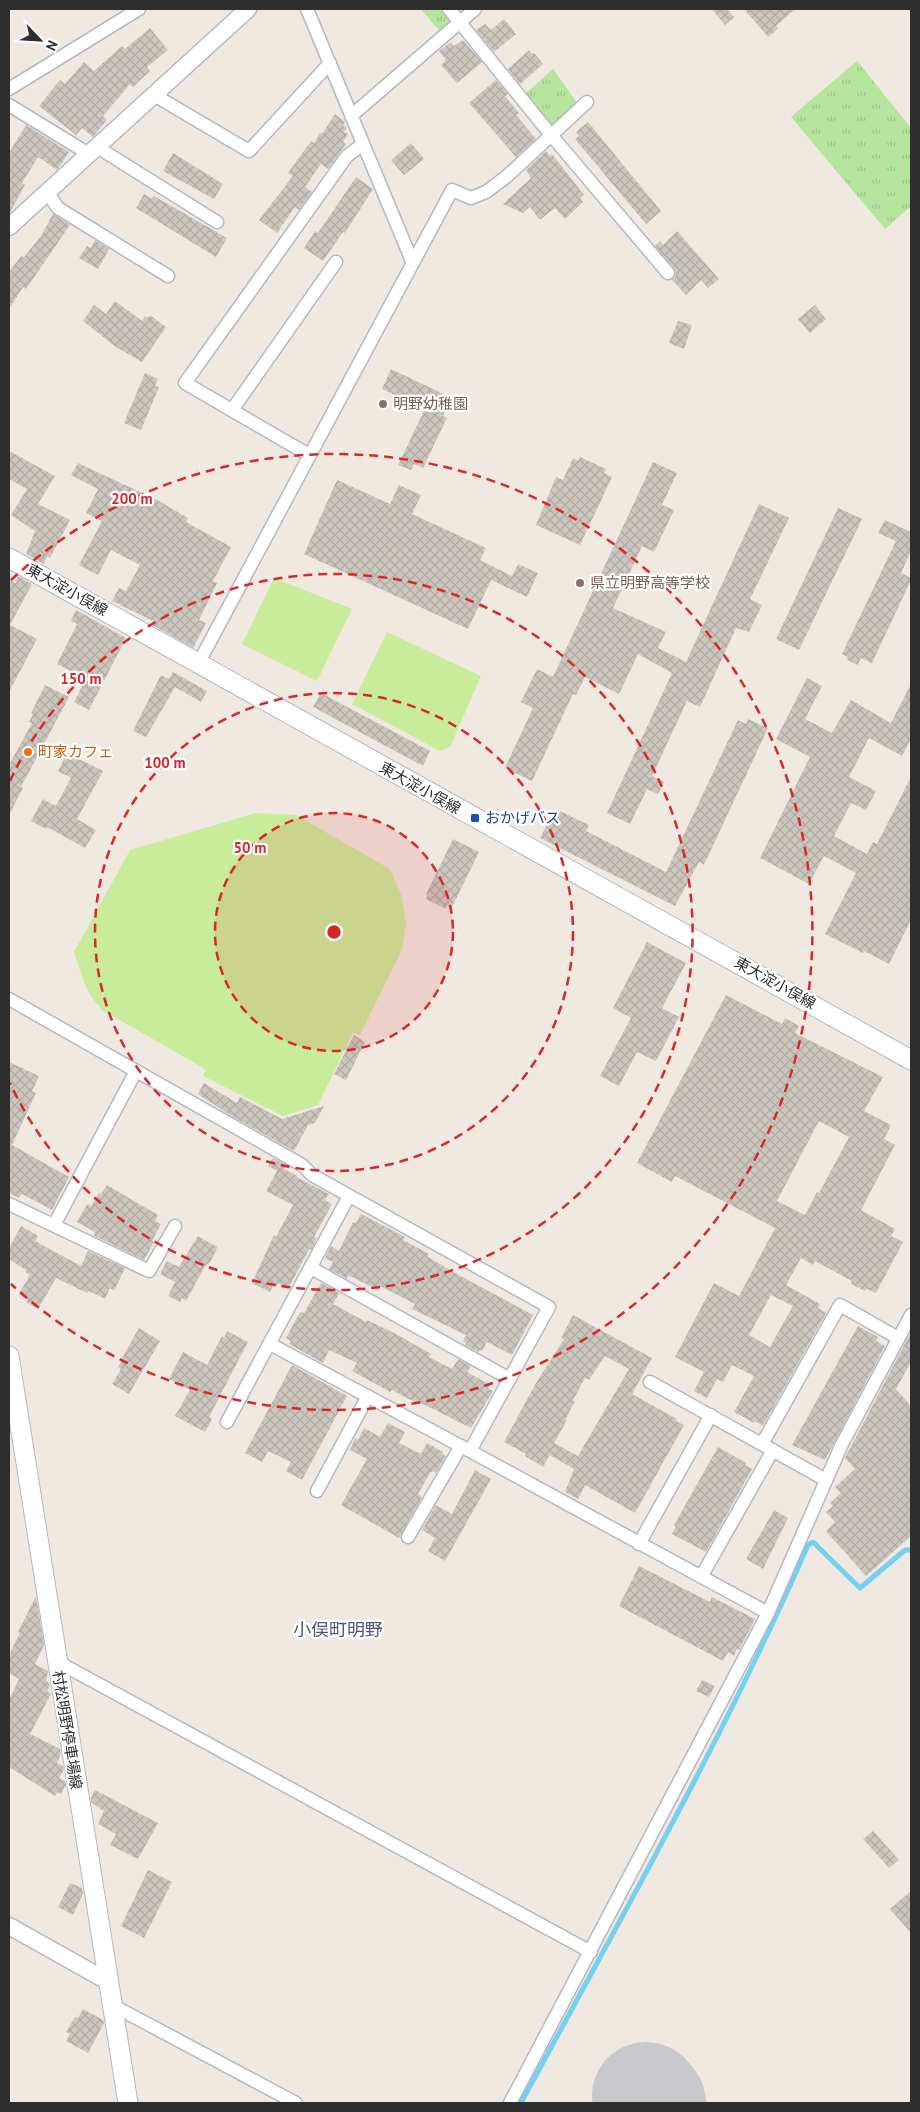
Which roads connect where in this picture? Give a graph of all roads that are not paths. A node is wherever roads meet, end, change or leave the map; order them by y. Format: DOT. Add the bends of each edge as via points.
graph roads {
  1 [pos="139,9"];
  2 [pos="248,9"];
  3 [pos="307,9"];
  4 [pos="449,9"];
  5 [pos="475,9"];
  6 [pos="460,22"];
  7 [pos="330,63"];
  8 [pos="9,89"];
  9 [pos="154,94"];
  10 [pos="587,102"];
  11 [pos="9,105"];
  12 [pos="351,116"];
  13 [pos="551,135"];
  14 [pos="363,144"];
  15 [pos="93,150"];
  16 [pos="48,192"];
  17 [pos="216,222"];
  18 [pos="9,227"];
  19 [pos="336,262"];
  20 [pos="412,262"];
  21 [pos="668,273"];
  22 [pos="168,276"];
  23 [pos="232,410"];
  24 [pos="309,455"];
  25 [pos="9,558"];
  26 [pos="198,664"];
  27 [pos="9,999"];
  28 [pos="911,1060"];
  29 [pos="136,1071"];
  30 [pos="349,1196"];
  31 [pos="9,1204"];
  32 [pos="54,1225"];
  33 [pos="175,1226"];
  34 [pos="311,1268"];
  35 [pos="911,1315"];
  36 [pos="898,1338"];
  37 [pos="270,1344"];
  38 [pos="9,1356"];
  39 [pos="510,1379"];
  40 [pos="650,1382"];
  41 [pos="368,1396"];
  42 [pos="711,1415"];
  43 [pos="227,1422"];
  44 [pos="767,1447"];
  45 [pos="466,1448"];
  46 [pos="826,1480"];
  47 [pos="317,1490"];
  48 [pos="408,1537"];
  49 [pos="639,1544"];
  50 [pos="701,1577"];
  51 [pos="768,1613"];
  52 [pos="56,1661"];
  53 [pos="9,1926"];
  54 [pos="591,1952"];
  55 [pos="109,1982"];
  56 [pos="112,2005"];
  57 [pos="128,2103"];
  58 [pos="296,2103"];
  59 [pos="510,2103"];
  1 -- 8 [label="street"];
  2 -- 9 [label="street"];
  3 -- 7 [label="street"];
  4 -- 6 [label="street"];
  5 -- 6 [label="street"];
  6 -- 12 [label="street"];
  6 -- 13 [label="street"];
  7 -- 9 [label="street" via="249,151"];
  7 -- 12 [label="street"];
  9 -- 15 [label="street"];
  10 -- 13 [label="street"];
  11 -- 15 [label="street"];
  12 -- 14 [label="street"];
  13 -- 20 [label="street" via="486,192 471,198 452,190"];
  13 -- 21 [label="street"];
  14 -- 20 [label="street"];
  14 -- 23 [label="street" via="346,156 185,383"];
  15 -- 16 [label="street"];
  15 -- 17 [label="street"];
  16 -- 18 [label="street"];
  16 -- 22 [label="street" via="58,208"];
  19 -- 23 [label="street"];
  20 -- 24 [label="street"];
  23 -- 24 [label="street"];
  24 -- 26 [label="street"];
  25 -- 26 [label="main road, 東大淀小俣線"];
  26 -- 28 [label="main road, 東大淀小俣線"];
  27 -- 29 [label="street"];
  29 -- 30 [label="street" via="302,1165 312,1175"];
  29 -- 32 [label="street"];
  30 -- 34 [label="street"];
  30 -- 39 [label="street" via="549,1307"];
  31 -- 32 [label="street"];
  32 -- 33 [label="street" via="149,1271"];
  34 -- 37 [label="street"];
  34 -- 39 [label="street"];
  35 -- 36 [label="street"];
  36 -- 44 [label="street" via="840,1305"];
  36 -- 46 [label="street"];
  37 -- 41 [label="street"];
  37 -- 43 [label="street"];
  38 -- 52 [label="main road, 村松明野停車場線"];
  39 -- 45 [label="street"];
  40 -- 42 [label="street"];
  41 -- 45 [label="street"];
  41 -- 47 [label="street"];
  42 -- 44 [label="street"];
  42 -- 49 [label="street"];
  44 -- 46 [label="street"];
  44 -- 50 [label="street"];
  45 -- 48 [label="street"];
  45 -- 49 [label="street"];
  46 -- 51 [label="street"];
  49 -- 50 [label="street"];
  50 -- 51 [label="street"];
  51 -- 54 [label="street"];
  52 -- 54 [label="street"];
  52 -- 55 [label="main road, 村松明野停車場線"];
  53 -- 55 [label="street"];
  54 -- 59 [label="street"];
  55 -- 56 [label="main road, 村松明野停車場線"];
  56 -- 57 [label="main road, 村松明野停車場線"];
  56 -- 58 [label="street"];
}
